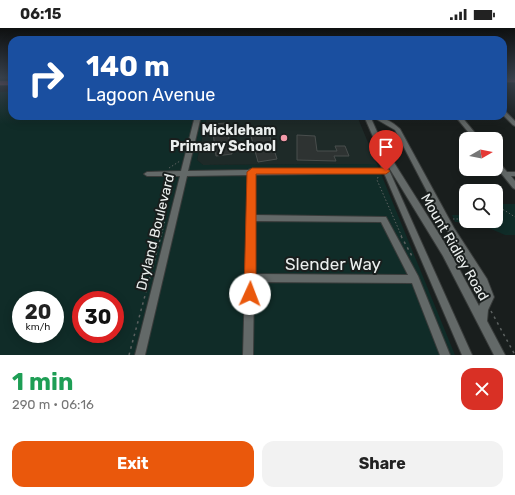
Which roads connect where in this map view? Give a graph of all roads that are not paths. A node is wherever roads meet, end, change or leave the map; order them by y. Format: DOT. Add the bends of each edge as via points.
graph roads {
  1 [pos="507,116"];
  2 [pos="197,120"];
  3 [pos="369,120"];
  4 [pos="383,120"];
  5 [pos="461,120"];
  6 [pos="515,124"];
  7 [pos="471,132"];
  8 [pos="384,155"];
  9 [pos="383,171"];
  10 [pos="252,172"];
  11 [pos="503,172"];
  12 [pos="184,173"];
  13 [pos="147,174"];
  14 [pos="505,174"];
  15 [pos="515,174"];
  16 [pos="515,186"];
  17 [pos="252,218"];
  18 [pos="251,278"];
  19 [pos="415,279"];
  20 [pos="484,324"];
  21 [pos="140,355"];
  22 [pos="248,355"];
  23 [pos="445,355"];
  24 [pos="467,355"];
  25 [pos="500,355"];
  1 -- 6 [label="street"];
  2 -- 12 [label="street, Dryland Boulevard"];
  3 -- 8 [label="street, Mount Ridley Road"];
  4 -- 20 [label="street" via="397,129 459,244 483,282 489,297 483,309"];
  5 -- 7 [label="street"];
  8 -- 9 [label="street, Mount Ridley Road"];
  8 -- 20 [label="street, Mount Ridley Road" via="446,253"];
  9 -- 10 [label="street"];
  9 -- 24 [label="street, Mount Ridley Road"];
  10 -- 12 [label="street"];
  10 -- 17 [label="street"];
  11 -- 14 [label="street"];
  12 -- 13 [label="street"];
  12 -- 21 [label="street, Dryland Boulevard"];
  14 -- 15 [label="street"];
  14 -- 16 [label="street"];
  17 -- 18 [label="street"];
  17 -- 19 [label="street" via="383,219"];
  18 -- 19 [label="street, Slender Way"];
  18 -- 22 [label="street"];
  19 -- 23 [label="street"];
  20 -- 25 [label="street, Mount Ridley Road"];
}
